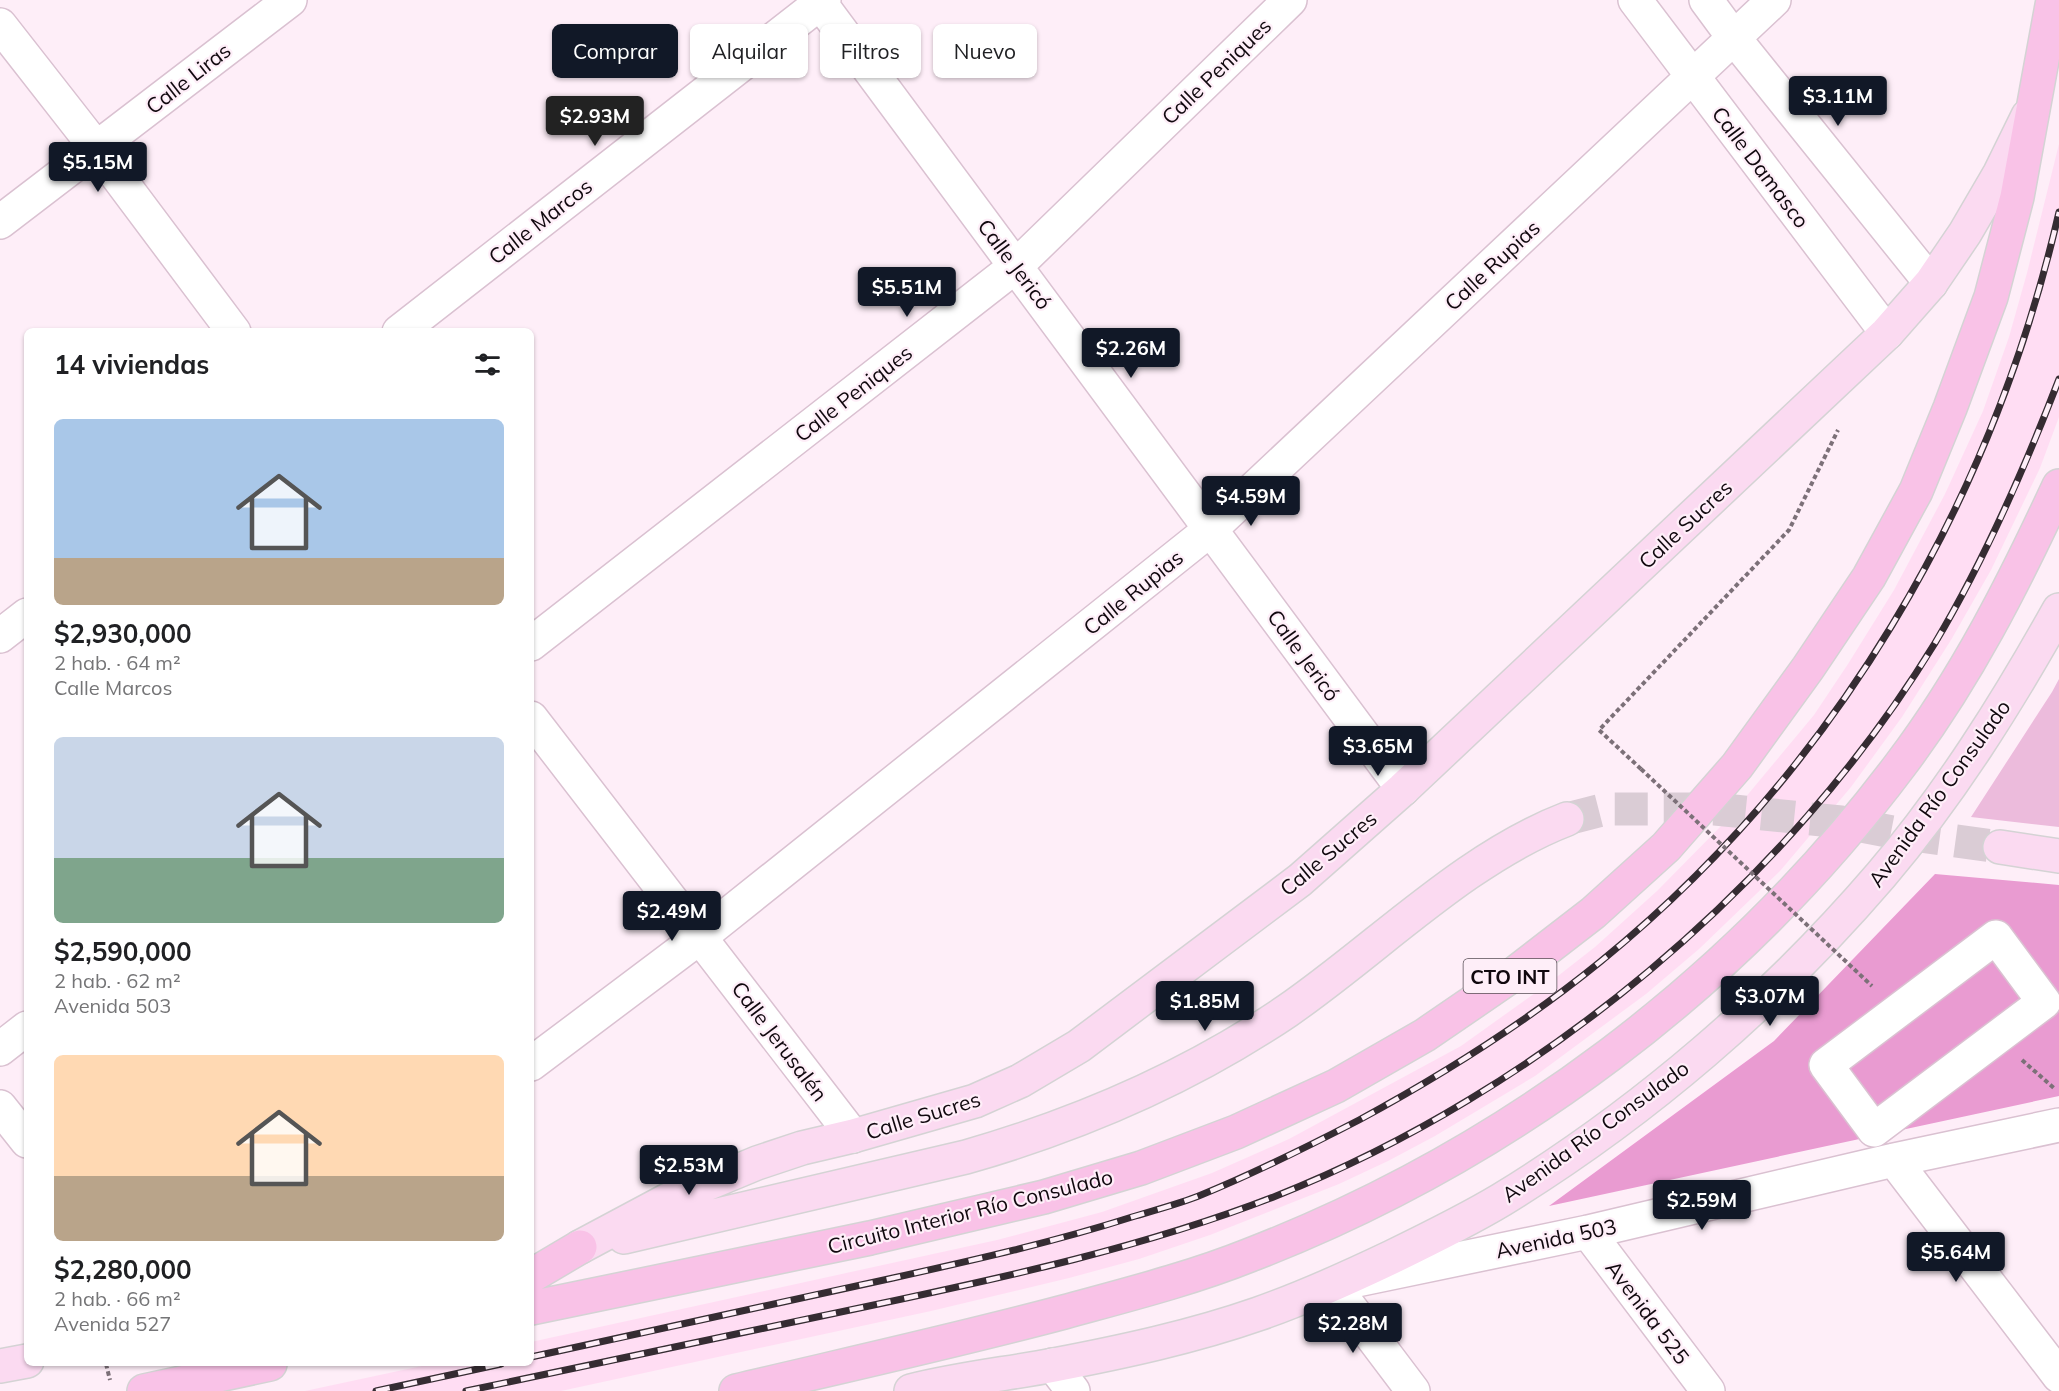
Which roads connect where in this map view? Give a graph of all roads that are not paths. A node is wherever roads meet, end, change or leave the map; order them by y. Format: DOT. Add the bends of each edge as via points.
graph roads {
  1 [pos="290,0"];
  2 [pos="1290,0"];
  3 [pos="1635,0"];
  4 [pos="1706,0"];
  5 [pos="1774,0"];
  6 [pos="2053,0"];
  7 [pos="821,1"];
  8 [pos="0,25"];
  9 [pos="1734,38"];
  10 [pos="1692,77"];
  11 [pos="2032,106"];
  12 [pos="97,149"];
  13 [pos="0,222"];
  14 [pos="1016,266"];
  15 [pos="1931,283"];
  16 [pos="231,328"];
  17 [pos="404,328"];
  18 [pos="1887,333"];
  19 [pos="2059,486"];
  20 [pos="1211,529"];
  21 [pos="2059,610"];
  22 [pos="24,617"];
  23 [pos="0,636"];
  24 [pos="534,642"];
  25 [pos="534,722"];
  26 [pos="1403,789"];
  27 [pos="1567,819"];
  28 [pos="2000,847"];
  29 [pos="2059,856"];
  30 [pos="700,937"];
  31 [pos="24,1030"];
  32 [pos="1997,1038"];
  33 [pos="0,1049"];
  34 [pos="534,1062"];
  35 [pos="0,1107"];
  36 [pos="2059,1125"];
  37 [pos="853,1136"];
  38 [pos="24,1137"];
  39 [pos="1894,1160"];
  40 [pos="1588,1232"];
  41 [pos="580,1247"];
  42 [pos="534,1256"];
  43 [pos="534,1274"];
  44 [pos="1333,1285"];
  45 [pos="534,1307"];
  46 [pos="24,1362"];
  47 [pos="852,1364"];
  48 [pos="1053,1365"];
  49 [pos="0,1366"];
  50 [pos="261,1366"];
  51 [pos="2059,1376"];
  52 [pos="144,1391"];
  53 [pos="736,1391"];
  54 [pos="817,1391"];
  55 [pos="911,1391"];
  56 [pos="1072,1391"];
  57 [pos="1413,1391"];
  58 [pos="1708,1391"];
  1 -- 12 [label="street, Calle Liras"];
  2 -- 14 [label="street, Calle Peniques"];
  3 -- 10 [label="street, Calle Damasco"];
  4 -- 9 [label="street"];
  5 -- 9 [label="street, Calle Rupias"];
  6 -- 11 [label="highway, CTO INT"];
  7 -- 14 [label="street, Calle Jericó"];
  7 -- 17 [label="street, Calle Marcos"];
  8 -- 12 [label="street"];
  9 -- 10 [label="street, Calle Rupias"];
  9 -- 15 [label="street"];
  10 -- 18 [label="street, Calle Damasco"];
  10 -- 20 [label="street, Calle Rupias"];
  11 -- 15 [label="main road, Calle Sucres / CTO INT" via="2000,173"];
  11 -- 45 [label="highway, Circuito Interior Río Consulado / CTO INT" via="2017,197 1991,297 1916,490 1869,577 1737,766 1666,847 1593,913 1425,1035 1336,1086 1236,1132 1151,1164 1044,1197 870,1238"];
  12 -- 13 [label="street, Calle Liras"];
  12 -- 16 [label="street"];
  14 -- 20 [label="street, Calle Jericó"];
  14 -- 24 [label="street, Calle Peniques"];
  15 -- 18 [label="main road, Calle Sucres / CTO INT"];
  18 -- 26 [label="main road, Calle Sucres / CTO INT"];
  19 -- 47 [label="highway" via="1986,633 1902,763 1791,894 1722,962 1599,1064 1451,1159 1382,1197 1246,1257 1104,1301"];
  20 -- 26 [label="street, Calle Jericó"];
  20 -- 30 [label="street, Calle Rupias"];
  21 -- 44 [label="main road, Avenida Río Consulado" via="2011,693 1938,801 1884,872 1777,986 1655,1092 1576,1150 1445,1231"];
  22 -- 23 [label="street"];
  25 -- 30 [label="street, Calle Jerusalén"];
  26 -- 37 [label="main road, Calle Sucres / CTO INT" via="1300,880 1079,1046 1020,1081 975,1101"];
  27 -- 41 [label="main road" via="1535,831 1490,860 1288,1010 1235,1044 1124,1102 1019,1142 966,1157"];
  28 -- 29 [label="main road"];
  30 -- 34 [label="street, Calle Rupias"];
  30 -- 37 [label="street, Calle Jerusalén"];
  31 -- 33 [label="street"];
  32 -- 32 [label="street" via="2044,1002 1996,937 1826,1065 1874,1130"];
  35 -- 38 [label="street"];
  36 -- 39 [label="street, Avenida 503"];
  37 -- 41 [label="main road, Calle Sucres / CTO INT" via="802,1148 712,1180"];
  39 -- 40 [label="street, Avenida 503"];
  39 -- 51 [label="street"];
  40 -- 44 [label="street, Avenida 503"];
  40 -- 58 [label="street, Avenida 525"];
  41 -- 42 [label="main road, CTO INT"];
  41 -- 43 [label="highway"];
  44 -- 48 [label="main road, Avenida Río Consulado" via="1257,1314 1170,1340"];
  44 -- 57 [label="street"];
  46 -- 49 [label="main road"];
  47 -- 53 [label="highway"];
  47 -- 54 [label="highway"];
  48 -- 55 [label="main road, Avenida Río Consulado"];
  48 -- 56 [label="street"];
  50 -- 52 [label="highway"];
}
